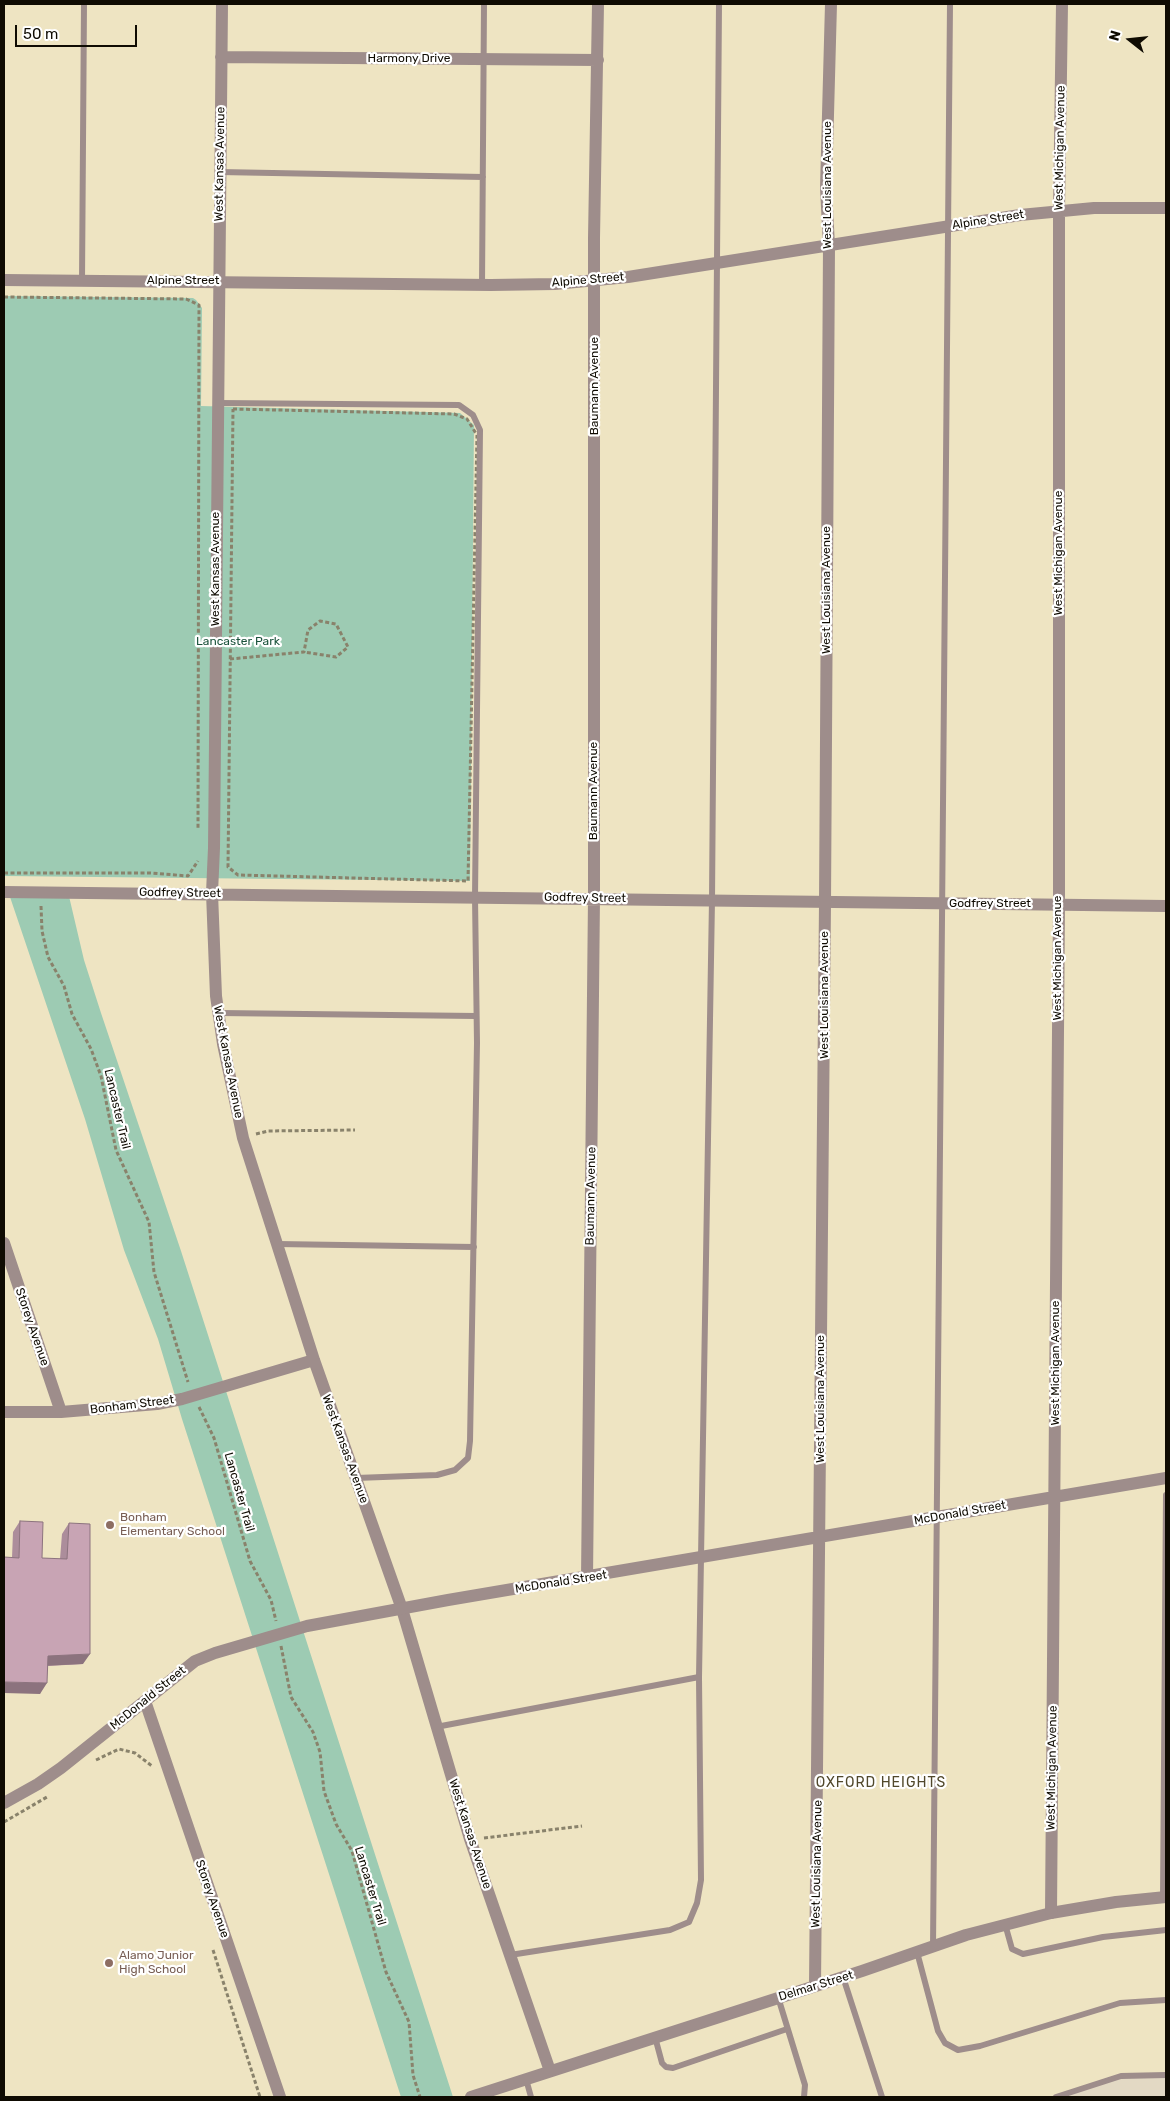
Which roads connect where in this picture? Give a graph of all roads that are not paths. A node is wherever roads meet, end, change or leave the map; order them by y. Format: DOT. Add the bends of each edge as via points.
graph roads {
  1 [pos="84,4"];
  2 [pos="222,4"];
  3 [pos="484,4"];
  4 [pos="598,4"];
  5 [pos="719,4"];
  6 [pos="831,4"];
  7 [pos="950,4"];
  8 [pos="1062,4"];
  9 [pos="221,57"];
  10 [pos="484,59"];
  11 [pos="598,60"];
  12 [pos="220,172"];
  13 [pos="483,177"];
  14 [pos="1166,208"];
  15 [pos="1059,211"];
  16 [pos="948,226"];
  17 [pos="829,246"];
  18 [pos="717,263"];
  19 [pos="4,280"];
  20 [pos="82,280"];
  21 [pos="596,280"];
  22 [pos="219,281"];
  23 [pos="482,285"];
  24 [pos="218,402"];
  25 [pos="4,892"];
  26 [pos="212,893"];
  27 [pos="475,897"];
  28 [pos="594,898"];
  29 [pos="712,900"];
  30 [pos="825,903"];
  31 [pos="943,904"];
  32 [pos="1059,905"];
  33 [pos="1166,906"];
  34 [pos="219,1013"];
  35 [pos="476,1016"];
  36 [pos="4,1243"];
  37 [pos="277,1244"];
  38 [pos="474,1247"];
  39 [pos="314,1360"];
  40 [pos="4,1412"];
  41 [pos="61,1412"];
  42 [pos="356,1478"];
  43 [pos="1166,1478"];
  44 [pos="1166,1494"];
  45 [pos="1055,1496"];
  46 [pos="935,1517"];
  47 [pos="820,1538"];
  48 [pos="702,1558"];
  49 [pos="587,1578"];
  50 [pos="402,1609"];
  51 [pos="699,1677"];
  52 [pos="145,1701"];
  53 [pos="436,1727"];
  54 [pos="4,1803"];
  55 [pos="1165,1898"];
  56 [pos="1051,1913"];
  57 [pos="1005,1924"];
  58 [pos="1166,1930"];
  59 [pos="934,1945"];
  60 [pos="917,1952"];
  61 [pos="510,1954"];
  62 [pos="842,1977"];
  63 [pos="815,1985"];
  64 [pos="778,1998"];
  65 [pos="1166,2000"];
  66 [pos="788,2029"];
  67 [pos="655,2037"];
  68 [pos="550,2071"];
  69 [pos="1166,2075"];
  70 [pos="526,2079"];
  71 [pos="280,2097"];
  72 [pos="471,2097"];
  73 [pos="531,2097"];
  74 [pos="804,2097"];
  75 [pos="882,2097"];
  76 [pos="1056,2097"];
  1 -- 20 [label="lane"];
  2 -- 9 [label="street, West Kansas Avenue"];
  3 -- 10 [label="lane"];
  4 -- 11 [label="street, Baumann Avenue"];
  5 -- 18 [label="lane"];
  6 -- 17 [label="street, West Louisiana Avenue" via="826,188"];
  7 -- 16 [label="lane"];
  8 -- 15 [label="street, West Michigan Avenue"];
  9 -- 10 [label="street, Harmony Drive"];
  9 -- 12 [label="street, West Kansas Avenue"];
  10 -- 11 [label="street, Harmony Drive"];
  10 -- 13 [label="lane"];
  11 -- 21 [label="street, Baumann Avenue"];
  12 -- 13 [label="lane"];
  12 -- 22 [label="street, West Kansas Avenue"];
  13 -- 23 [label="lane"];
  14 -- 15 [label="street, Alpine Street"];
  15 -- 16 [label="street, Alpine Street"];
  15 -- 32 [label="street, West Michigan Avenue"];
  16 -- 17 [label="street, Alpine Street"];
  16 -- 31 [label="lane"];
  17 -- 18 [label="street, Alpine Street"];
  17 -- 30 [label="street, West Louisiana Avenue"];
  18 -- 21 [label="street, Alpine Street"];
  18 -- 29 [label="lane"];
  19 -- 20 [label="street, Alpine Street"];
  20 -- 22 [label="street, Alpine Street"];
  21 -- 23 [label="street, Alpine Street"];
  21 -- 28 [label="street, Baumann Avenue"];
  22 -- 23 [label="street, Alpine Street"];
  22 -- 24 [label="street, West Kansas Avenue"];
  24 -- 26 [label="street, West Kansas Avenue"];
  24 -- 27 [label="lane" via="459,406 473,416 480,430 481,451"];
  25 -- 26 [label="street, Godfrey Street"];
  26 -- 27 [label="street, Godfrey Street"];
  26 -- 34 [label="street, West Kansas Avenue"];
  27 -- 28 [label="street, Godfrey Street"];
  27 -- 35 [label="lane"];
  28 -- 29 [label="street, Godfrey Street"];
  28 -- 49 [label="street, Baumann Avenue"];
  29 -- 30 [label="street, Godfrey Street"];
  29 -- 48 [label="lane"];
  30 -- 31 [label="street, Godfrey Street"];
  30 -- 47 [label="street, West Louisiana Avenue"];
  31 -- 32 [label="street, Godfrey Street"];
  31 -- 46 [label="lane"];
  32 -- 33 [label="street, Godfrey Street"];
  32 -- 45 [label="street, West Michigan Avenue"];
  34 -- 35 [label="lane"];
  34 -- 37 [label="street, West Kansas Avenue" via="243,1138"];
  35 -- 38 [label="lane"];
  36 -- 41 [label="street, Storey Avenue"];
  37 -- 38 [label="lane"];
  37 -- 39 [label="street, West Kansas Avenue"];
  38 -- 42 [label="lane" via="468,1458 455,1470 437,1475"];
  39 -- 41 [label="street, Bonham Street" via="149,1405"];
  39 -- 42 [label="street, West Kansas Avenue"];
  40 -- 41 [label="street, Bonham Street"];
  42 -- 50 [label="street, West Kansas Avenue"];
  43 -- 45 [label="street, McDonald Street"];
  44 -- 55 [label="lane"];
  45 -- 46 [label="street, McDonald Street"];
  45 -- 56 [label="street, West Michigan Avenue"];
  46 -- 47 [label="street, McDonald Street"];
  46 -- 59 [label="lane"];
  47 -- 48 [label="street, McDonald Street"];
  47 -- 63 [label="street, West Louisiana Avenue"];
  48 -- 49 [label="street, McDonald Street"];
  48 -- 51 [label="lane"];
  49 -- 50 [label="street, McDonald Street"];
  50 -- 52 [label="street, McDonald Street" via="307,1626 214,1653 195,1661"];
  50 -- 53 [label="street, West Kansas Avenue"];
  51 -- 53 [label="lane"];
  51 -- 61 [label="lane" via="701,1880 689,1922 670,1930"];
  52 -- 54 [label="street, McDonald Street" via="61,1768"];
  52 -- 71 [label="street, Storey Avenue"];
  53 -- 61 [label="street, West Kansas Avenue"];
  55 -- 56 [label="street, Delmar Street"];
  56 -- 57 [label="street, Delmar Street"];
  57 -- 58 [label="lane" via="1012,1949 1023,1954 1103,1937"];
  57 -- 59 [label="street, Delmar Street"];
  59 -- 60 [label="street, Delmar Street"];
  60 -- 62 [label="street, Delmar Street"];
  60 -- 65 [label="lane" via="938,2031 945,2043 958,2050 1120,2003"];
  61 -- 68 [label="street, West Kansas Avenue"];
  62 -- 63 [label="street, Delmar Street"];
  62 -- 75 [label="lane"];
  63 -- 64 [label="street, Delmar Street"];
  64 -- 66 [label="lane"];
  64 -- 67 [label="street, Delmar Street"];
  66 -- 67 [label="lane" via="673,2068 662,2063"];
  66 -- 74 [label="lane" via="805,2085"];
  67 -- 68 [label="street, Delmar Street"];
  68 -- 70 [label="street, Delmar Street"];
  69 -- 76 [label="lane" via="1121,2076"];
  70 -- 72 [label="street, Delmar Street"];
  70 -- 73 [label="lane"];
}
